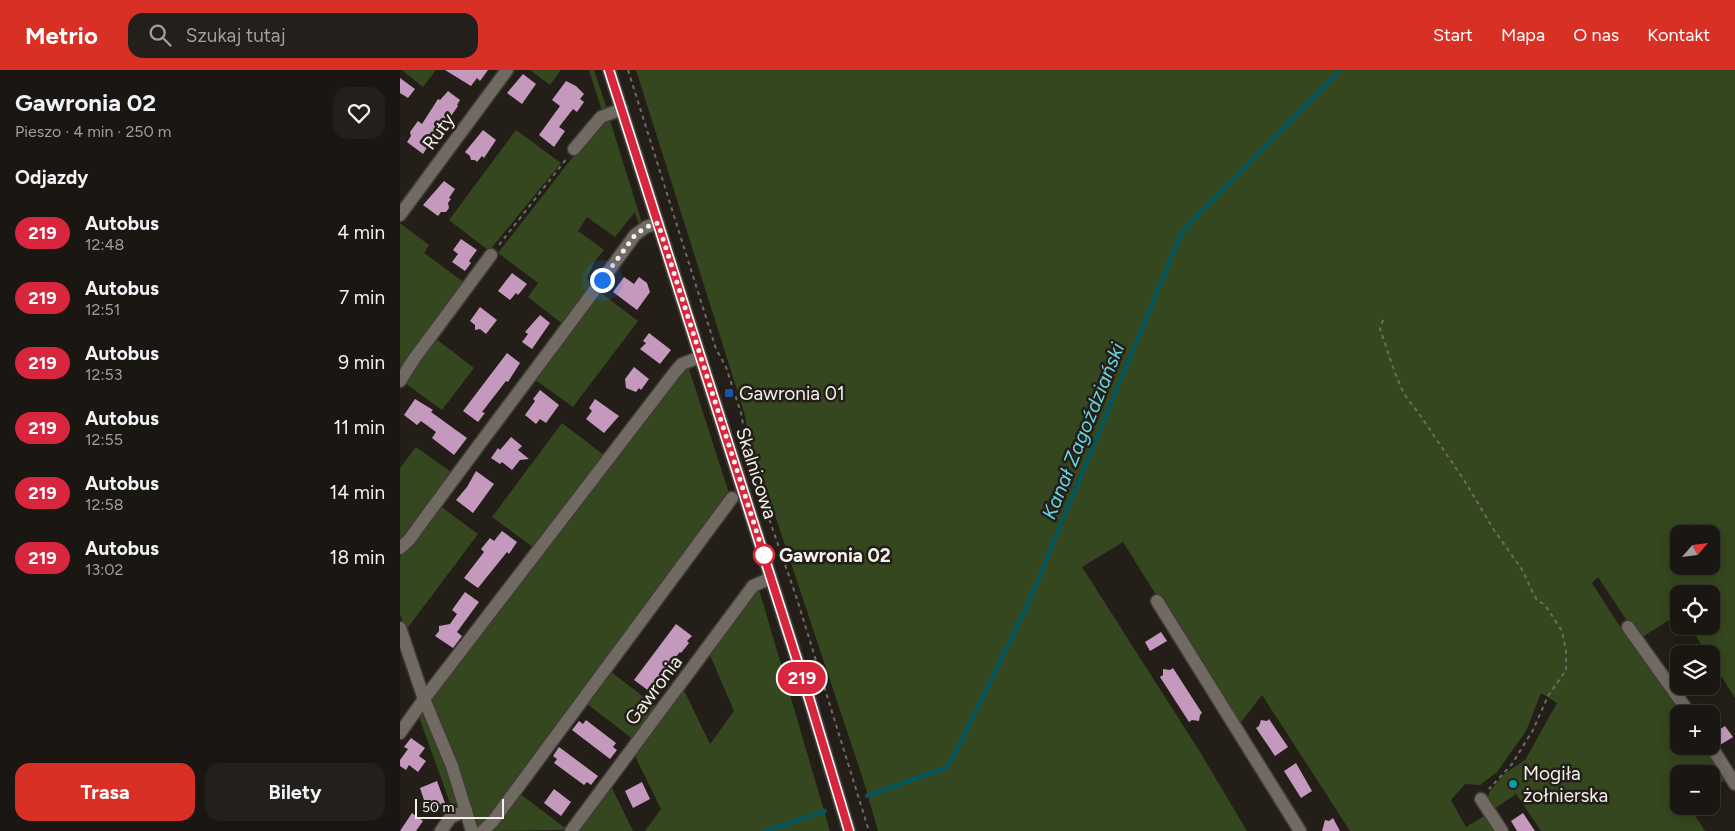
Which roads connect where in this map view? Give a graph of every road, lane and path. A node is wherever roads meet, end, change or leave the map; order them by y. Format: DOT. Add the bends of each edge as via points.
graph roads {
  1 [pos="507,70"];
  2 [pos="609,70"];
  3 [pos="628,70"];
  4 [pos="622,109"];
  5 [pos="574,150"];
  6 [pos="400,215"];
  7 [pos="658,223"];
  8 [pos="492,255"];
  9 [pos="1383,320"];
  10 [pos="700,357"];
  11 [pos="400,381"];
  12 [pos="732,498"];
  13 [pos="400,548"];
  14 [pos="771,578"];
  15 [pos="1157,601"];
  16 [pos="1628,627"];
  17 [pos="400,628"];
  18 [pos="424,699"];
  19 [pos="1684,705"];
  20 [pos="400,733"];
  21 [pos="1717,755"];
  22 [pos="1735,784"];
  23 [pos="1481,799"];
  24 [pos="466,810"];
  25 [pos="441,831"];
  26 [pos="472,831"];
  27 [pos="483,831"];
  28 [pos="571,831"];
  29 [pos="849,831"];
  30 [pos="869,831"];
  31 [pos="1300,831"];
  32 [pos="1502,831"];
  1 -- 6 [label="street, Ruty"];
  2 -- 4 [label="street, Skalnicowa"];
  3 -- 30 [label="path" via="716,349 726,367 741,413 751,467 796,596"];
  4 -- 5 [label="street" via="601,117"];
  4 -- 7 [label="street, Skalnicowa"];
  5 -- 8 [label="path"];
  7 -- 10 [label="street, Skalnicowa"];
  7 -- 13 [label="street" via="635,235"];
  8 -- 11 [label="street"];
  9 -- 23 [label="path" via="1380,329 1404,394 1523,571 1531,590 1562,631 1566,670 1548,696 1533,730 1512,764"];
  10 -- 14 [label="street, Skalnicowa"];
  10 -- 18 [label="street" via="682,364 675,372"];
  12 -- 27 [label="street"];
  14 -- 28 [label="street, Gawronia" via="753,586"];
  14 -- 29 [label="street, Skalnicowa"];
  15 -- 31 [label="street"];
  16 -- 19 [label="street"];
  17 -- 18 [label="street"];
  18 -- 20 [label="street"];
  18 -- 24 [label="street"];
  21 -- 22 [label="street"];
  23 -- 32 [label="street"];
  24 -- 25 [label="street" via="450,818"];
  24 -- 26 [label="street"];
}
